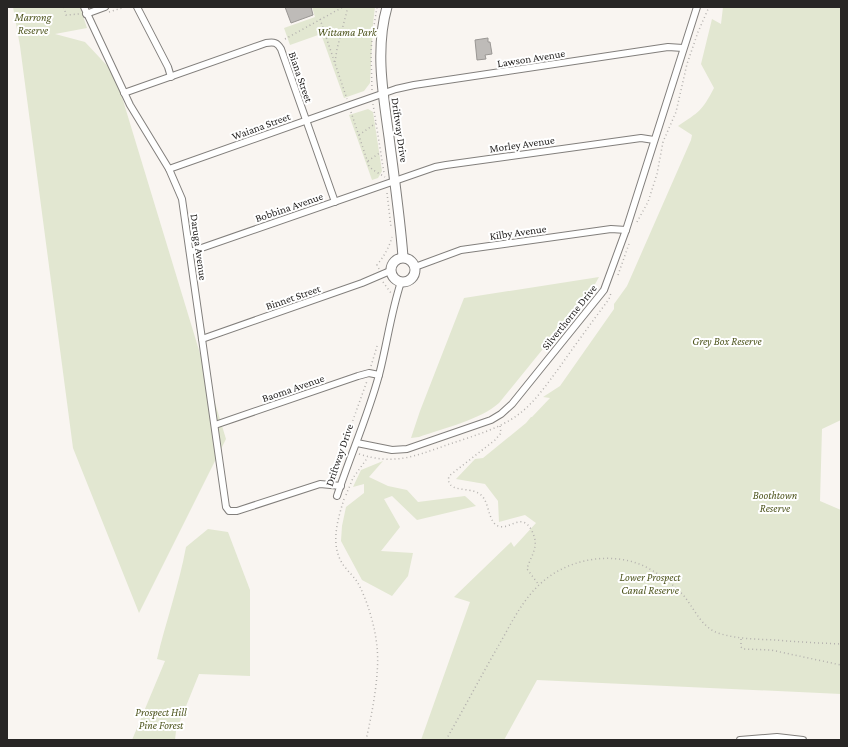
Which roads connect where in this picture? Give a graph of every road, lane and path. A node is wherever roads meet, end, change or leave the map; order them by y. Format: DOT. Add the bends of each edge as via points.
graph roads {
  1 [pos="64,7"];
  2 [pos="105,7"];
  3 [pos="137,7"];
  4 [pos="342,7"];
  5 [pos="348,7"];
  6 [pos="387,7"];
  7 [pos="697,7"];
  8 [pos="85,9"];
  9 [pos="78,14"];
  10 [pos="320,20"];
  11 [pos="285,39"];
  12 [pos="683,48"];
  13 [pos="335,64"];
  14 [pos="171,76"];
  15 [pos="124,93"];
  16 [pos="382,94"];
  17 [pos="350,105"];
  18 [pos="306,120"];
  19 [pos="376,123"];
  20 [pos="359,135"];
  21 [pos="654,140"];
  22 [pos="381,152"];
  23 [pos="368,161"];
  24 [pos="169,169"];
  25 [pos="385,177"];
  26 [pos="395,181"];
  27 [pos="335,202"];
  28 [pos="626,230"];
  29 [pos="190,252"];
  30 [pos="404,257"];
  31 [pos="415,267"];
  32 [pos="390,271"];
  33 [pos="401,282"];
  34 [pos="383,284"];
  35 [pos="392,294"];
  36 [pos="202,339"];
  37 [pos="379,342"];
  38 [pos="369,373"];
  39 [pos="379,375"];
  40 [pos="215,425"];
  41 [pos="500,426"];
  42 [pos="357,443"];
  43 [pos="343,448"];
  44 [pos="368,457"];
  45 [pos="341,486"];
  46 [pos="338,496"];
  47 [pos="539,585"];
  48 [pos="741,639"];
  49 [pos="841,644"];
  50 [pos="841,665"];
  51 [pos="366,740"];
  52 [pos="446,740"];
  53 [pos="740,740"];
  54 [pos="803,740"];
  1 -- 9 [label="path" via="66,14"];
  2 -- 8 [label="street"];
  3 -- 14 [label="street"];
  4 -- 10 [label="path"];
  5 -- 13 [label="path"];
  6 -- 16 [label="street, Driftway Drive" via="380,52"];
  7 -- 12 [label="street, Silverthorne Drive"];
  8 -- 15 [label="street, Daruga Avenue"];
  10 -- 11 [label="path"];
  10 -- 13 [label="path"];
  12 -- 16 [label="street, Lawson Avenue" via="668,47 414,85"];
  12 -- 21 [label="street, Silverthorne Drive"];
  13 -- 17 [label="path"];
  14 -- 15 [label="street, Biana Street"];
  14 -- 18 [label="street, Biana Street" via="274,42 281,49"];
  15 -- 24 [label="street, Daruga Avenue"];
  16 -- 17 [label="street, Waiana Street"];
  16 -- 26 [label="street, Driftway Drive"];
  17 -- 18 [label="street, Waiana Street"];
  17 -- 20 [label="path"];
  18 -- 24 [label="street, Waiana Street"];
  18 -- 27 [label="street, Biana Street"];
  19 -- 20 [label="path"];
  20 -- 23 [label="path"];
  21 -- 26 [label="street, Morley Avenue" via="641,138 446,164"];
  21 -- 28 [label="street, Silverthorne Drive"];
  22 -- 23 [label="path"];
  23 -- 25 [label="path" via="373,170"];
  24 -- 29 [label="street, Daruga Avenue" via="182,199"];
  26 -- 27 [label="street, Bobbina Avenue"];
  26 -- 30 [label="street, Driftway Drive"];
  27 -- 29 [label="street, Bobbina Avenue"];
  28 -- 31 [label="street, Kilby Avenue" via="611,229 461,250"];
  28 -- 42 [label="street, Silverthorne Drive" via="604,290 512,404 501,414 479,425 407,449 392,450"];
  29 -- 36 [label="street, Daruga Avenue"];
  30 -- 31 [label="street" via="413,262"];
  30 -- 32 [label="street" via="395,260"];
  31 -- 33 [label="street" via="412,278"];
  32 -- 33 [label="street" via="396,280"];
  32 -- 36 [label="street, Binnet Street"];
  33 -- 39 [label="street, Driftway Drive"];
  34 -- 35 [label="path"];
  36 -- 40 [label="street, Daruga Avenue"];
  37 -- 38 [label="path"];
  38 -- 39 [label="street, Baoma Avenue"];
  38 -- 40 [label="street, Baoma Avenue"];
  38 -- 43 [label="path"];
  39 -- 42 [label="street, Driftway Drive"];
  40 -- 45 [label="street, Daruga Avenue" via="224,501 229,511 237,511 320,484"];
  41 -- 47 [label="path" via="501,433 495,440 449,476 448,480 453,487 482,495 491,518 500,527 517,522 529,526 536,543 527,569"];
  42 -- 45 [label="street, Driftway Drive"];
  44 -- 51 [label="path" via="350,484 335,532 337,549 342,562 358,584 373,625 377,646 378,665"];
  45 -- 46 [label="street, Driftway Drive"];
  47 -- 48 [label="path" via="563,568 589,560 610,558 640,564 661,575 676,587 705,624 716,632"];
  47 -- 52 [label="path" via="511,623"];
  48 -- 49 [label="path"];
  48 -- 50 [label="path" via="743,649 771,650"];
  53 -- 54 [label="street" via="777,737"];
}
